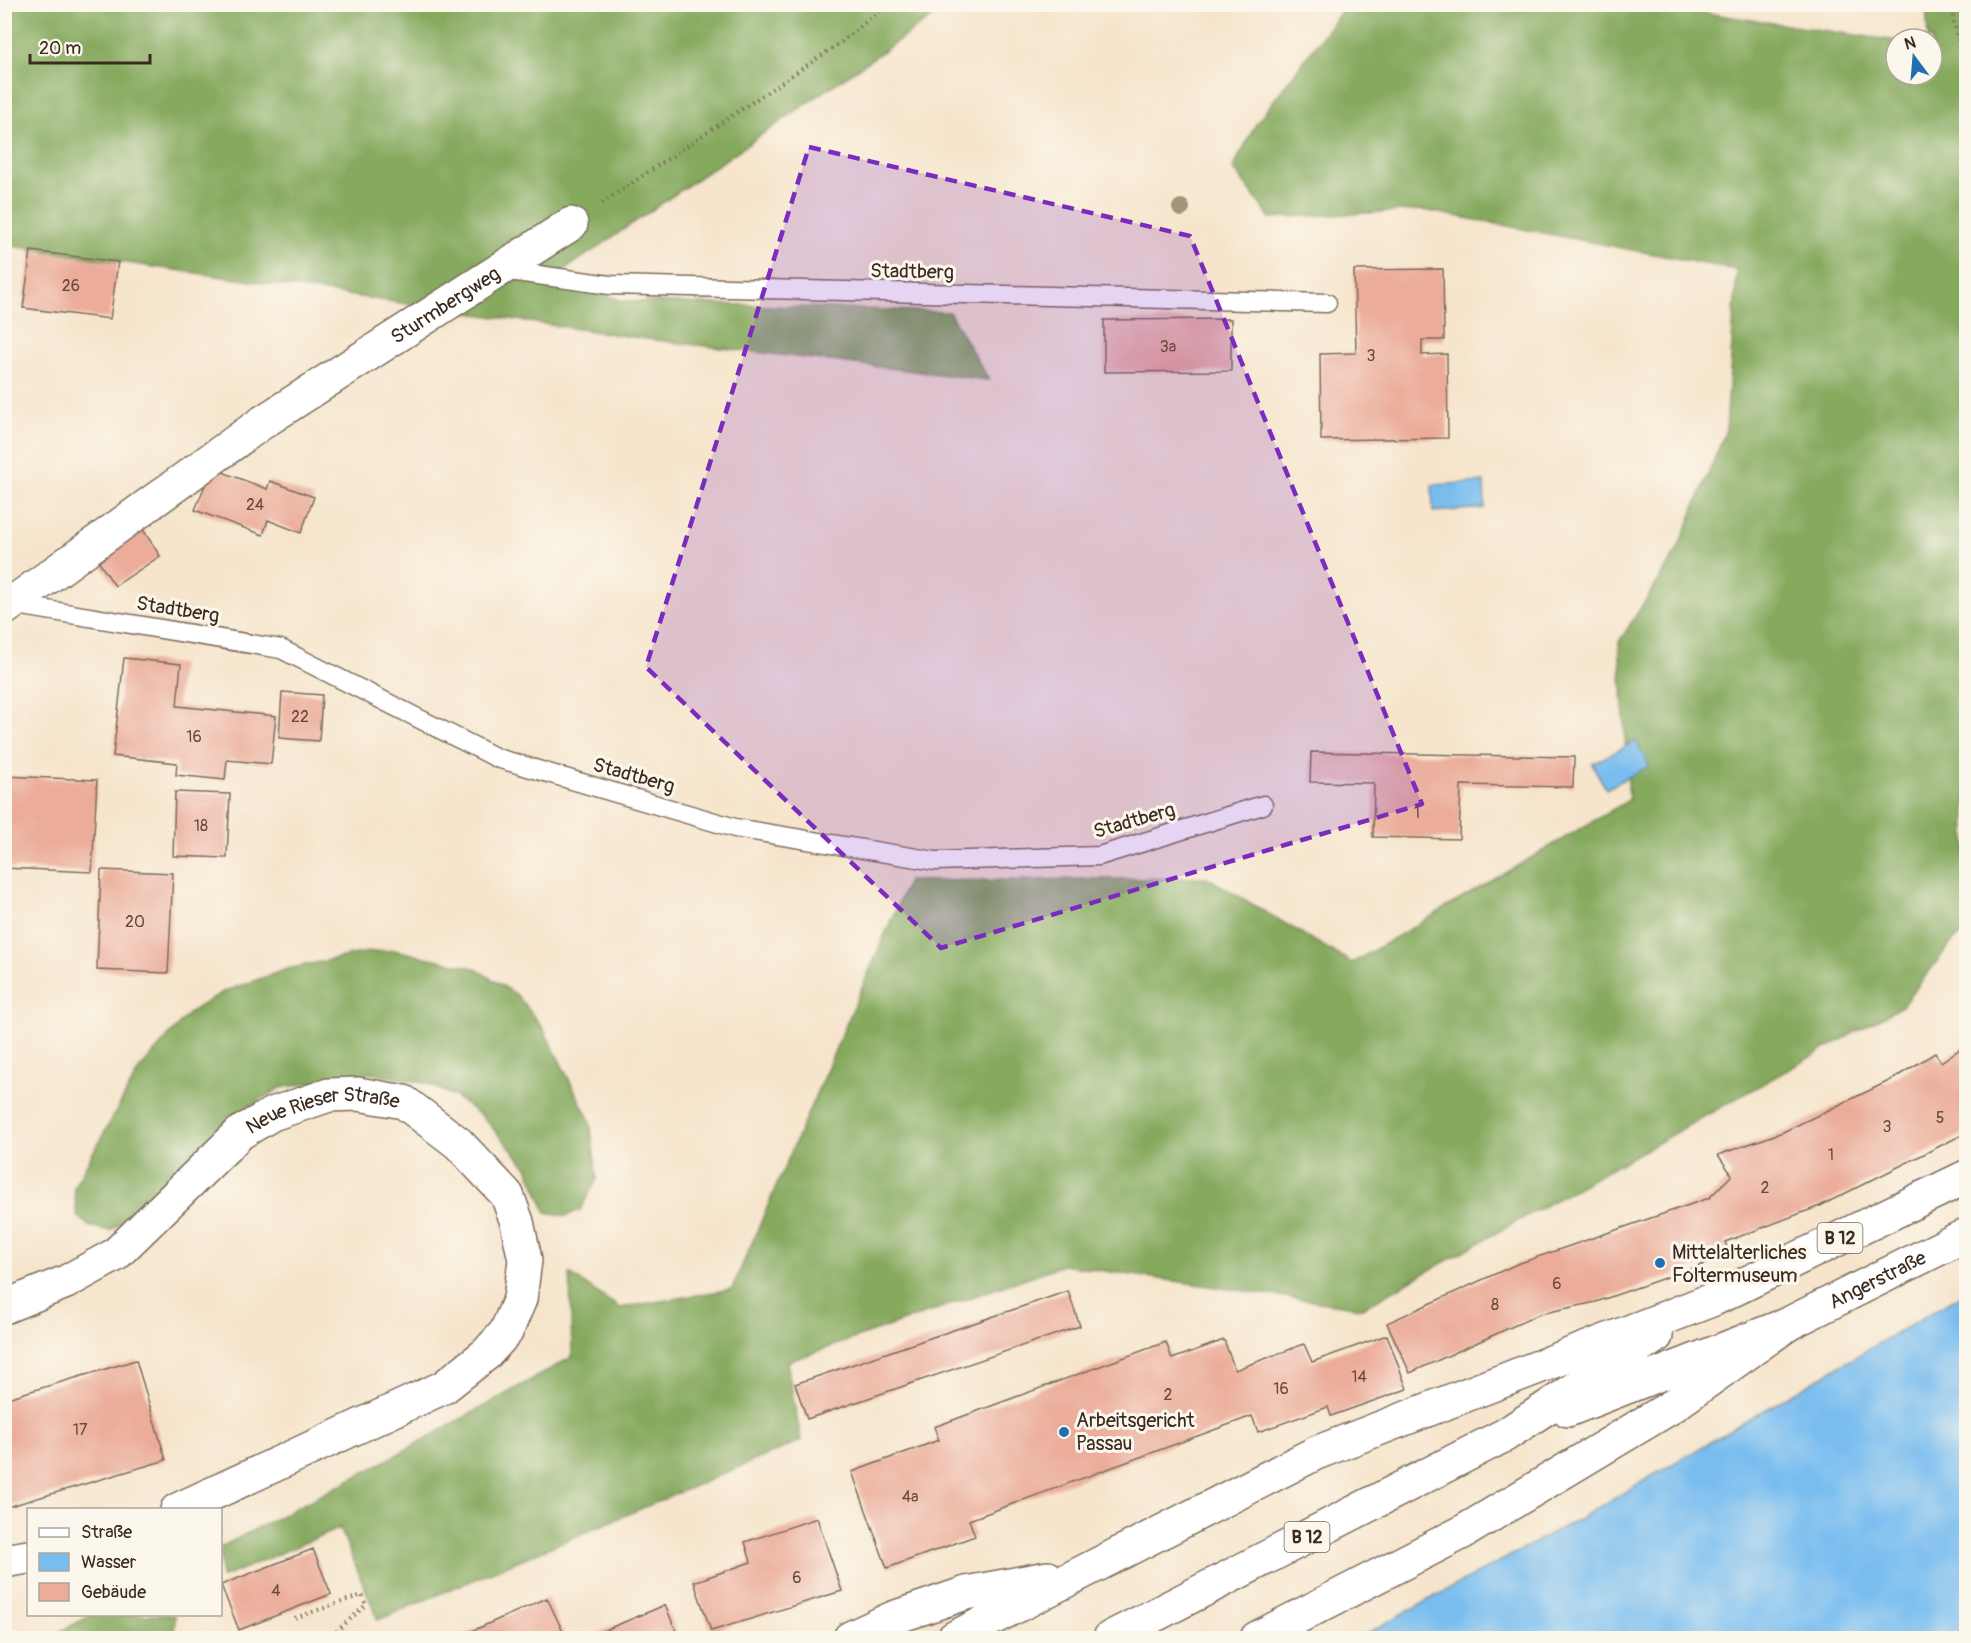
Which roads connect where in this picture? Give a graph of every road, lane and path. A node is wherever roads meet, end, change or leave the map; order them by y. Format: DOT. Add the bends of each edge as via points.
graph roads {
  1 [pos="888,4"];
  2 [pos="1950,4"];
  3 [pos="1966,67"];
  4 [pos="571,224"];
  5 [pos="498,269"];
  6 [pos="1327,303"];
  7 [pos="8,606"];
  8 [pos="1263,805"];
  9 [pos="1966,1177"];
  10 [pos="1966,1235"];
  11 [pos="1714,1299"];
  12 [pos="4,1306"];
  13 [pos="1788,1324"];
  14 [pos="1505,1435"];
  15 [pos="179,1508"];
  16 [pos="27,1557"];
  17 [pos="4,1561"];
  18 [pos="1078,1573"];
  19 [pos="295,1618"];
  20 [pos="329,1638"];
  21 [pos="850,1638"];
  22 [pos="954,1638"];
  23 [pos="1110,1638"];
  24 [pos="1257,1638"];
  1 -- 4 [label="path" via="840,44"];
  2 -- 3 [label="path"];
  4 -- 5 [label="main road, Sturmbergweg"];
  5 -- 6 [label="lane, Stadtberg" via="610,285"];
  5 -- 7 [label="main road, Sturmbergweg" via="263,422"];
  7 -- 8 [label="lane, Stadtberg" via="280,649 497,758 735,828 923,859 1099,856"];
  9 -- 11 [label="main road, B 12"];
  10 -- 13 [label="main road, Angerstraße / B 12"];
  11 -- 14 [label="main road, B 12"];
  11 -- 18 [label="main road" via="1316,1453"];
  12 -- 15 [label="main road, Neue Rieser Straße" via="66,1282 115,1255 240,1133 272,1114 329,1095 404,1102 458,1143 507,1196 525,1260 521,1290 506,1332 486,1354 444,1387"];
  13 -- 14 [label="main road, B 12"];
  13 -- 24 [label="main road" via="1671,1407 1463,1532"];
  14 -- 23 [label="main road, B 12"];
  16 -- 17 [label="main road"];
  18 -- 21 [label="main road" via="966,1593 893,1618"];
  18 -- 22 [label="main road"];
  19 -- 20 [label="path" via="362,1595 366,1605"];
}
